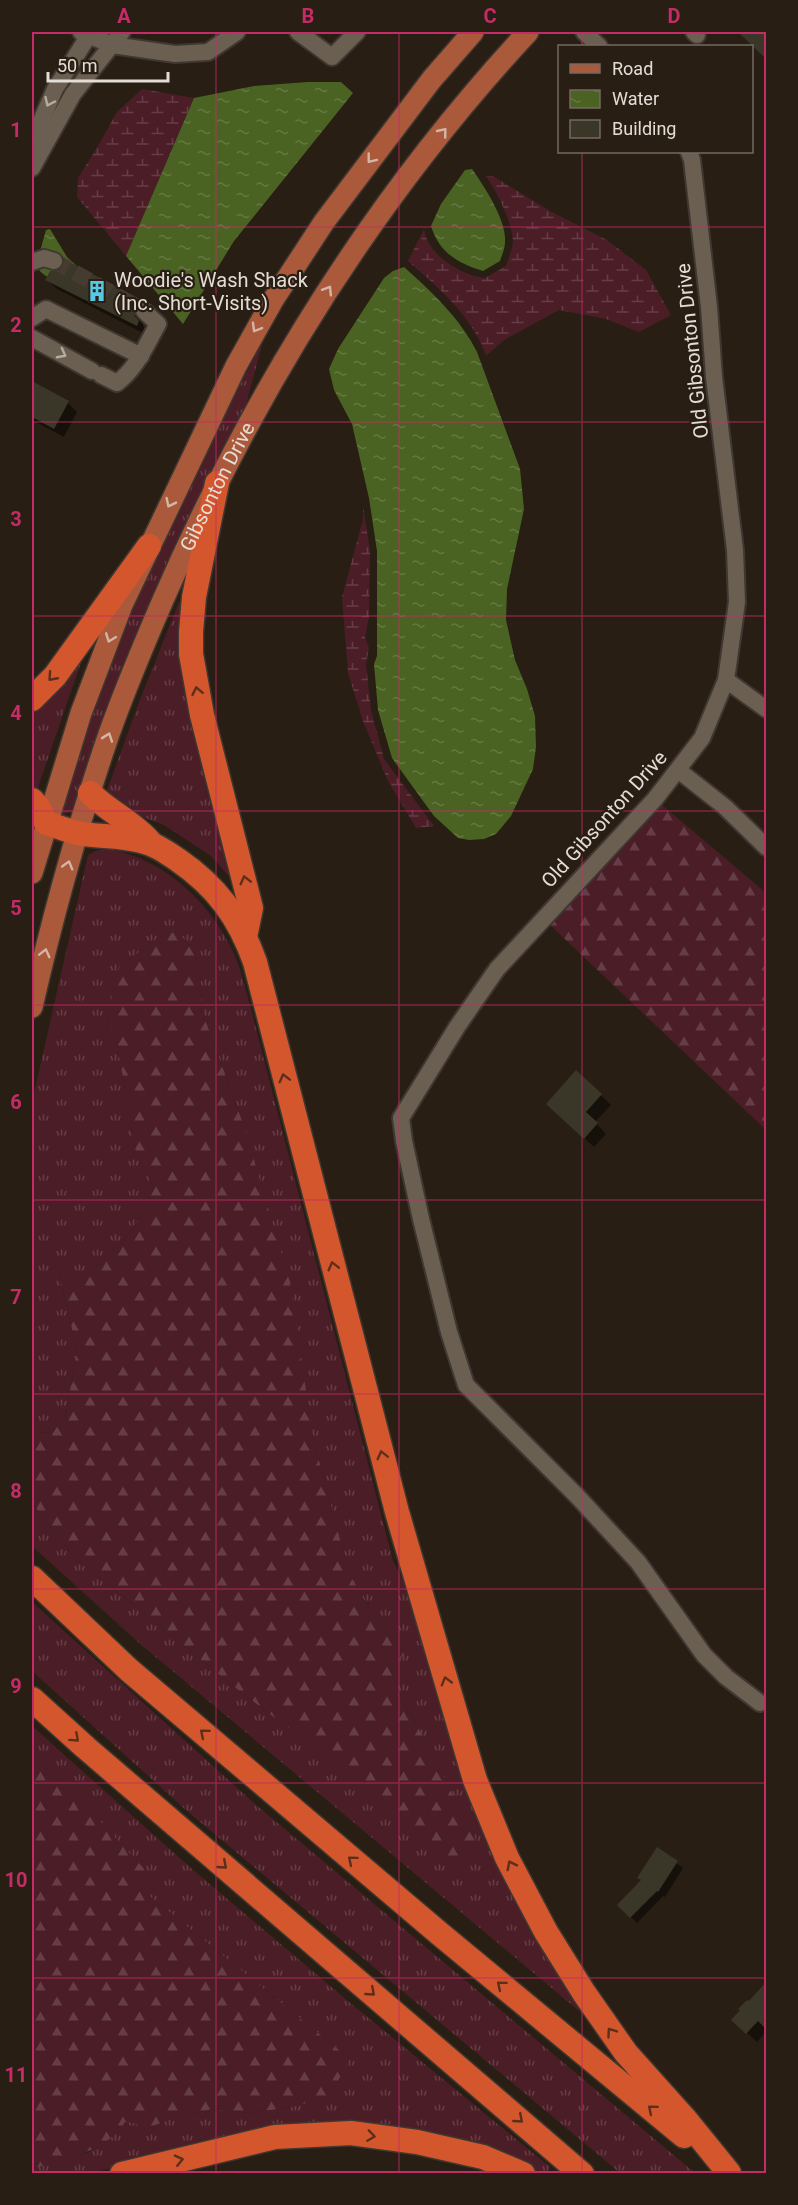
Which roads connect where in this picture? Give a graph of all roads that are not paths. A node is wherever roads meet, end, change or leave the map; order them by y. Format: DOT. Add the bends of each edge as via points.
graph roads {
  1 [pos="87,32"];
  2 [pos="237,32"];
  3 [pos="298,32"];
  4 [pos="357,32"];
  5 [pos="473,32"];
  6 [pos="528,32"];
  7 [pos="584,32"];
  8 [pos="117,38"];
  9 [pos="598,45"];
  10 [pos="32,142"];
  11 [pos="689,153"];
  12 [pos="32,168"];
  13 [pos="54,261"];
  14 [pos="32,262"];
  15 [pos="144,311"];
  16 [pos="32,318"];
  17 [pos="32,338"];
  18 [pos="141,356"];
  19 [pos="217,483"];
  20 [pos="149,546"];
  21 [pos="726,680"];
  22 [pos="32,699"];
  23 [pos="766,709"];
  24 [pos="678,770"];
  25 [pos="90,793"];
  26 [pos="32,800"];
  27 [pos="46,823"];
  28 [pos="77,833"];
  29 [pos="152,844"];
  30 [pos="766,847"];
  31 [pos="32,873"];
  32 [pos="245,937"];
  33 [pos="32,1007"];
  34 [pos="32,1578"];
  35 [pos="32,1699"];
  36 [pos="760,1702"];
  37 [pos="730,2173"];
  38 [pos="122,2174"];
  39 [pos="523,2174"];
  40 [pos="582,2174"];
  1 -- 8 [label="street"];
  1 -- 10 [label="street, one-way" via="55,89"];
  2 -- 8 [label="street" via="208,52 175,54"];
  3 -- 4 [label="street" via="332,57"];
  5 -- 20 [label="main road, Gibsonton Drive, one-way" via="350,185 273,300 236,366"];
  19 -- 6 [label="main road, Gibsonton Drive, one-way" via="286,357 354,251 431,146"];
  7 -- 9 [label="street"];
  8 -- 12 [label="street" via="73,94"];
  11 -- 21 [label="street, Old Gibsonton Drive" via="735,550 737,602"];
  13 -- 14 [label="street" via="44,258"];
  15 -- 18 [label="street" via="158,324"];
  16 -- 18 [label="street" via="46,309"];
  17 -- 18 [label="street, one-way" via="117,383"];
  25 -- 19 [label="main road, Gibsonton Drive, one-way" via="143,646"];
  32 -- 19 [label="highway, one-way" via="251,908 202,715 191,654 194,597"];
  20 -- 22 [label="highway, one-way" via="55,676"];
  20 -- 27 [label="main road, Gibsonton Drive, one-way" via="81,714"];
  21 -- 23 [label="street"];
  21 -- 24 [label="street, Old Gibsonton Drive" via="702,738"];
  24 -- 30 [label="street" via="725,807"];
  24 -- 36 [label="street, Old Gibsonton Drive" via="497,969 401,1118 449,1332 466,1384 638,1562 698,1649 726,1677"];
  25 -- 28 [label="main road, Gibsonton Drive"];
  25 -- 29 [label="highway"];
  26 -- 27 [label="highway"];
  27 -- 28 [label="highway"];
  27 -- 31 [label="main road, Gibsonton Drive"];
  28 -- 29 [label="highway"];
  33 -- 28 [label="main road, Gibsonton Drive, one-way"];
  29 -- 32 [label="highway" via="187,866 220,896"];
  37 -- 32 [label="highway, one-way" via="626,2053 584,1993 507,1858 475,1780 396,1512 255,962"];
  37 -- 34 [label="highway, one-way" via="138,1678"];
  35 -- 40 [label="highway, one-way"];
  38 -- 39 [label="highway, one-way" via="275,2137 351,2133 483,2157"];
}
